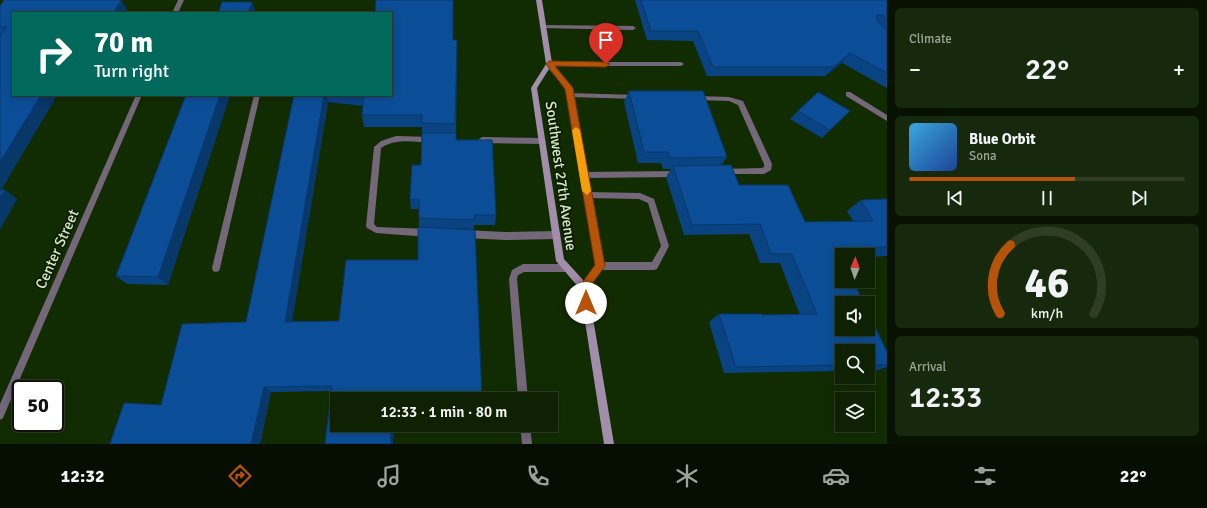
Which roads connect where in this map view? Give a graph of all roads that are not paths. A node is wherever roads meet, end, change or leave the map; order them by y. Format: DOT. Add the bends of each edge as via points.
graph roads {
  1 [pos="181,0"];
  2 [pos="538,0"];
  3 [pos="175,12"];
  4 [pos="543,27"];
  5 [pos="633,28"];
  6 [pos="549,64"];
  7 [pos="681,64"];
  8 [pos="848,94"];
  9 [pos="570,95"];
  10 [pos="139,96"];
  11 [pos="257,96"];
  12 [pos="645,97"];
  13 [pos="691,98"];
  14 [pos="887,118"];
  15 [pos="437,140"];
  16 [pos="475,140"];
  17 [pos="542,141"];
  18 [pos="718,172"];
  19 [pos="686,173"];
  20 [pos="584,175"];
  21 [pos="587,195"];
  22 [pos="437,233"];
  23 [pos="460,234"];
  24 [pos="556,235"];
  25 [pos="600,266"];
  26 [pos="216,268"];
  27 [pos="566,268"];
  28 [pos="584,287"];
  29 [pos="522,392"];
  30 [pos="0,414"];
  31 [pos="526,432"];
  32 [pos="527,444"];
  33 [pos="609,444"];
  1 -- 3 [label="street"];
  2 -- 4 [label="main road"];
  4 -- 5 [label="street"];
  4 -- 6 [label="main road"];
  6 -- 7 [label="street"];
  6 -- 9 [label="main road, Southwest 27th Avenue" via="569,88"];
  6 -- 17 [label="main road, Southwest 27th Avenue" via="534,88"];
  8 -- 14 [label="street"];
  9 -- 12 [label="street"];
  9 -- 20 [label="main road, Southwest 27th Avenue"];
  10 -- 30 [label="street, Center Street"];
  11 -- 26 [label="street"];
  13 -- 18 [label="street" via="729,99 741,103 768,164 764,171"];
  15 -- 22 [label="street" via="392,139 378,147 370,226 376,230"];
  16 -- 17 [label="street"];
  17 -- 24 [label="main road, Southwest 27th Avenue"];
  19 -- 20 [label="street"];
  20 -- 21 [label="main road, Southwest 27th Avenue"];
  21 -- 25 [label="main road, Southwest 27th Avenue"];
  21 -- 25 [label="street" via="640,196 651,202 665,246 654,266"];
  23 -- 24 [label="street"];
  24 -- 27 [label="main road, Southwest 27th Avenue" via="560,260"];
  25 -- 28 [label="main road"];
  27 -- 28 [label="main road, Southwest 27th Avenue"];
  27 -- 29 [label="street" via="523,268 513,279"];
  28 -- 33 [label="main road"];
  31 -- 32 [label="street"];
}
